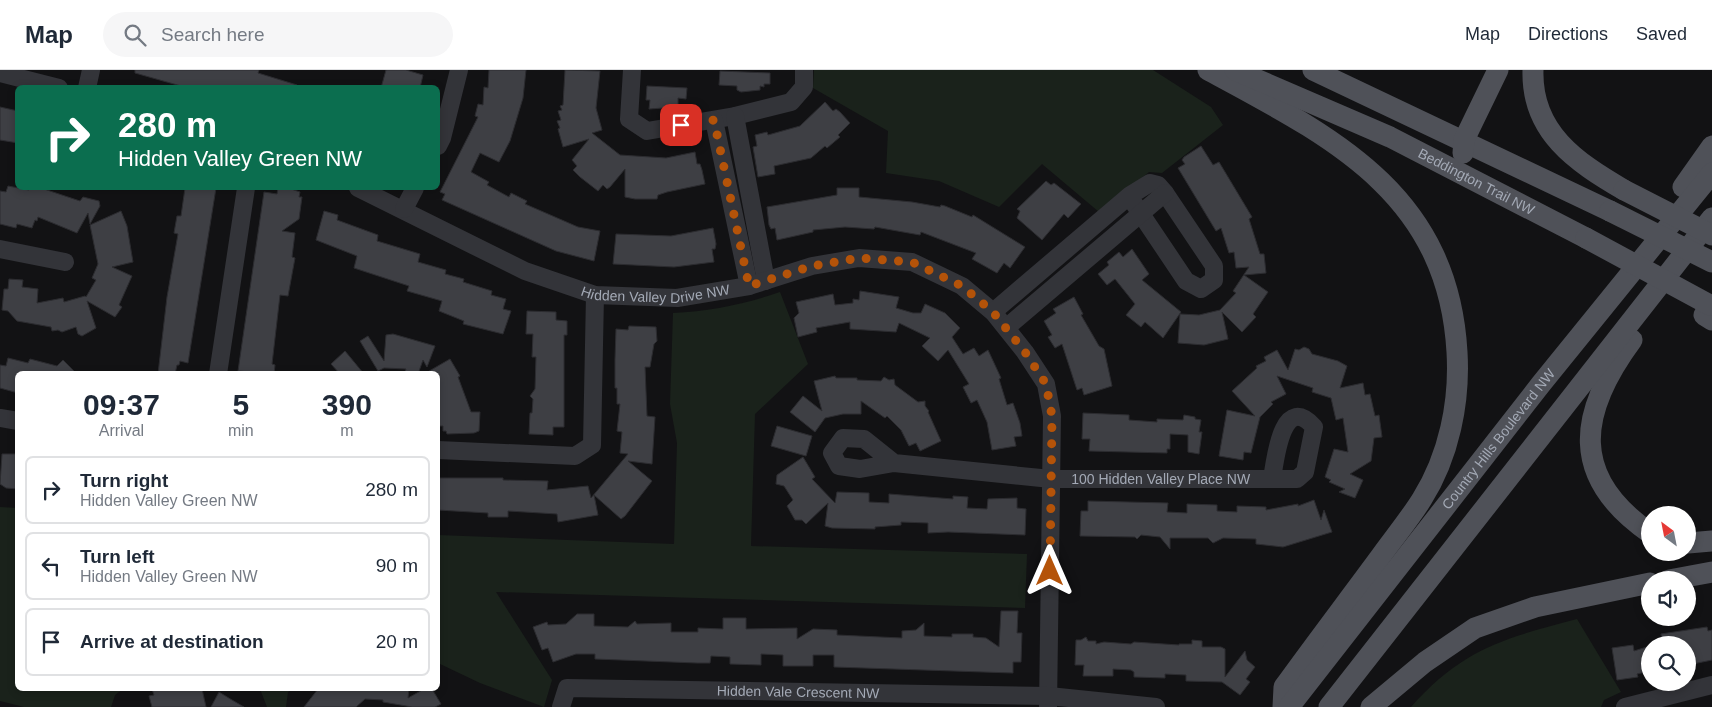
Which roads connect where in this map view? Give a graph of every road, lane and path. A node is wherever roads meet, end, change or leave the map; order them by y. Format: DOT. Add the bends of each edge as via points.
graph roads {
  1 [pos="91,70"];
  2 [pos="459,70"];
  3 [pos="632,70"];
  4 [pos="804,70"];
  5 [pos="1208,70"];
  6 [pos="1235,70"];
  7 [pos="1313,70"];
  8 [pos="1498,70"];
  9 [pos="1533,70"];
  10 [pos="0,73"];
  11 [pos="47,85"];
  12 [pos="88,85"];
  13 [pos="736,116"];
  14 [pos="714,120"];
  15 [pos="1464,140"];
  16 [pos="440,142"];
  17 [pos="1712,146"];
  18 [pos="1712,174"];
  19 [pos="1472,179"];
  20 [pos="246,190"];
  21 [pos="362,190"];
  22 [pos="415,190"];
  23 [pos="1165,193"];
  24 [pos="1129,196"];
  25 [pos="404,209"];
  26 [pos="1141,213"];
  27 [pos="1712,218"];
  28 [pos="1712,235"];
  29 [pos="0,249"];
  30 [pos="64,262"];
  31 [pos="1712,262"];
  32 [pos="1673,266"];
  33 [pos="766,281"];
  34 [pos="749,286"];
  35 [pos="595,295"];
  36 [pos="1710,311"];
  37 [pos="993,312"];
  38 [pos="1007,327"];
  39 [pos="218,371"];
  40 [pos="1541,384"];
  41 [pos="0,418"];
  42 [pos="15,420"];
  43 [pos="440,450"];
  44 [pos="894,463"];
  45 [pos="1051,479"];
  46 [pos="1272,479"];
  47 [pos="1641,526"];
  48 [pos="1712,541"];
  49 [pos="1696,542"];
  50 [pos="1641,585"];
  51 [pos="1712,685"];
  52 [pos="724,699"];
  53 [pos="1049,702"];
  54 [pos="561,707"];
  55 [pos="1156,707"];
  56 [pos="1282,707"];
  57 [pos="1289,707"];
  58 [pos="1329,707"];
  59 [pos="1371,707"];
  60 [pos="1625,707"];
  1 -- 12 [label="street"];
  2 -- 16 [label="street"];
  3 -- 14 [label="street" via="629,119 647,131"];
  4 -- 13 [label="street" via="804,87 791,102"];
  5 -- 56 [label="main road" via="1275,106 1332,142 1386,184 1416,222 1432,250 1448,292 1456,327 1459,380 1454,417 1440,461 1422,498 1284,687"];
  6 -- 19 [label="main road, Beddington Trail NW" via="1390,138"];
  7 -- 15 [label="main road"];
  8 -- 15 [label="main road"];
  9 -- 28 [label="main road, bridge" via="1535,98 1542,118 1573,158 1624,190"];
  10 -- 11 [label="street"];
  13 -- 14 [label="street"];
  13 -- 33 [label="street"];
  14 -- 34 [label="street"];
  15 -- 19 [label="main road" via="1463,158"];
  15 -- 31 [label="main road, bridge"];
  17 -- 40 [label="main road" via="1569,336"];
  18 -- 40 [label="main road, Country Hills Boulevard NW"];
  19 -- 36 [label="main road, Beddington Trail NW, bridge" via="1586,238"];
  20 -- 39 [label="street"];
  21 -- 25 [label="street, Hidden Valley Drive NW"];
  22 -- 25 [label="street"];
  23 -- 24 [label="street" via="1158,185 1150,183"];
  23 -- 26 [label="street"];
  23 -- 26 [label="street" via="1214,266 1214,280 1201,289 1186,281"];
  24 -- 26 [label="street"];
  24 -- 37 [label="street"];
  25 -- 35 [label="street, Hidden Valley Drive NW" via="525,271"];
  26 -- 38 [label="street"];
  27 -- 32 [label="main road"];
  29 -- 30 [label="street"];
  32 -- 47 [label="main road" via="1658,305 1611,371 1591,428 1590,447 1606,492 1621,512"];
  32 -- 58 [label="main road"];
  33 -- 34 [label="street, Hidden Valley Drive NW"];
  33 -- 37 [label="street, Hidden Valley Drive NW" via="812,266 859,258 912,262 962,286"];
  34 -- 35 [label="street, Hidden Valley Drive NW" via="677,298"];
  35 -- 43 [label="street" via="592,445 575,456"];
  37 -- 38 [label="street, Hidden Valley Drive NW"];
  38 -- 45 [label="street, Hidden Valley Drive NW" via="1046,384 1052,416"];
  40 -- 57 [label="main road, Country Hills Boulevard NW"];
  41 -- 42 [label="street"];
  44 -- 45 [label="street, 100 Hidden Valley Place NW"];
  45 -- 46 [label="street, 100 Hidden Valley Place NW"];
  45 -- 53 [label="street, Hidden Valley Drive NW"];
  48 -- 49 [label="main road"];
  50 -- 59 [label="main road" via="1535,606 1475,628 1425,662"];
  51 -- 60 [label="street"];
  52 -- 53 [label="street, Hidden Vale Crescent NW"];
  52 -- 54 [label="street, Hidden Vale Crescent NW" via="567,688"];
  53 -- 55 [label="street, Hidden Vale Crescent NW"];
}
